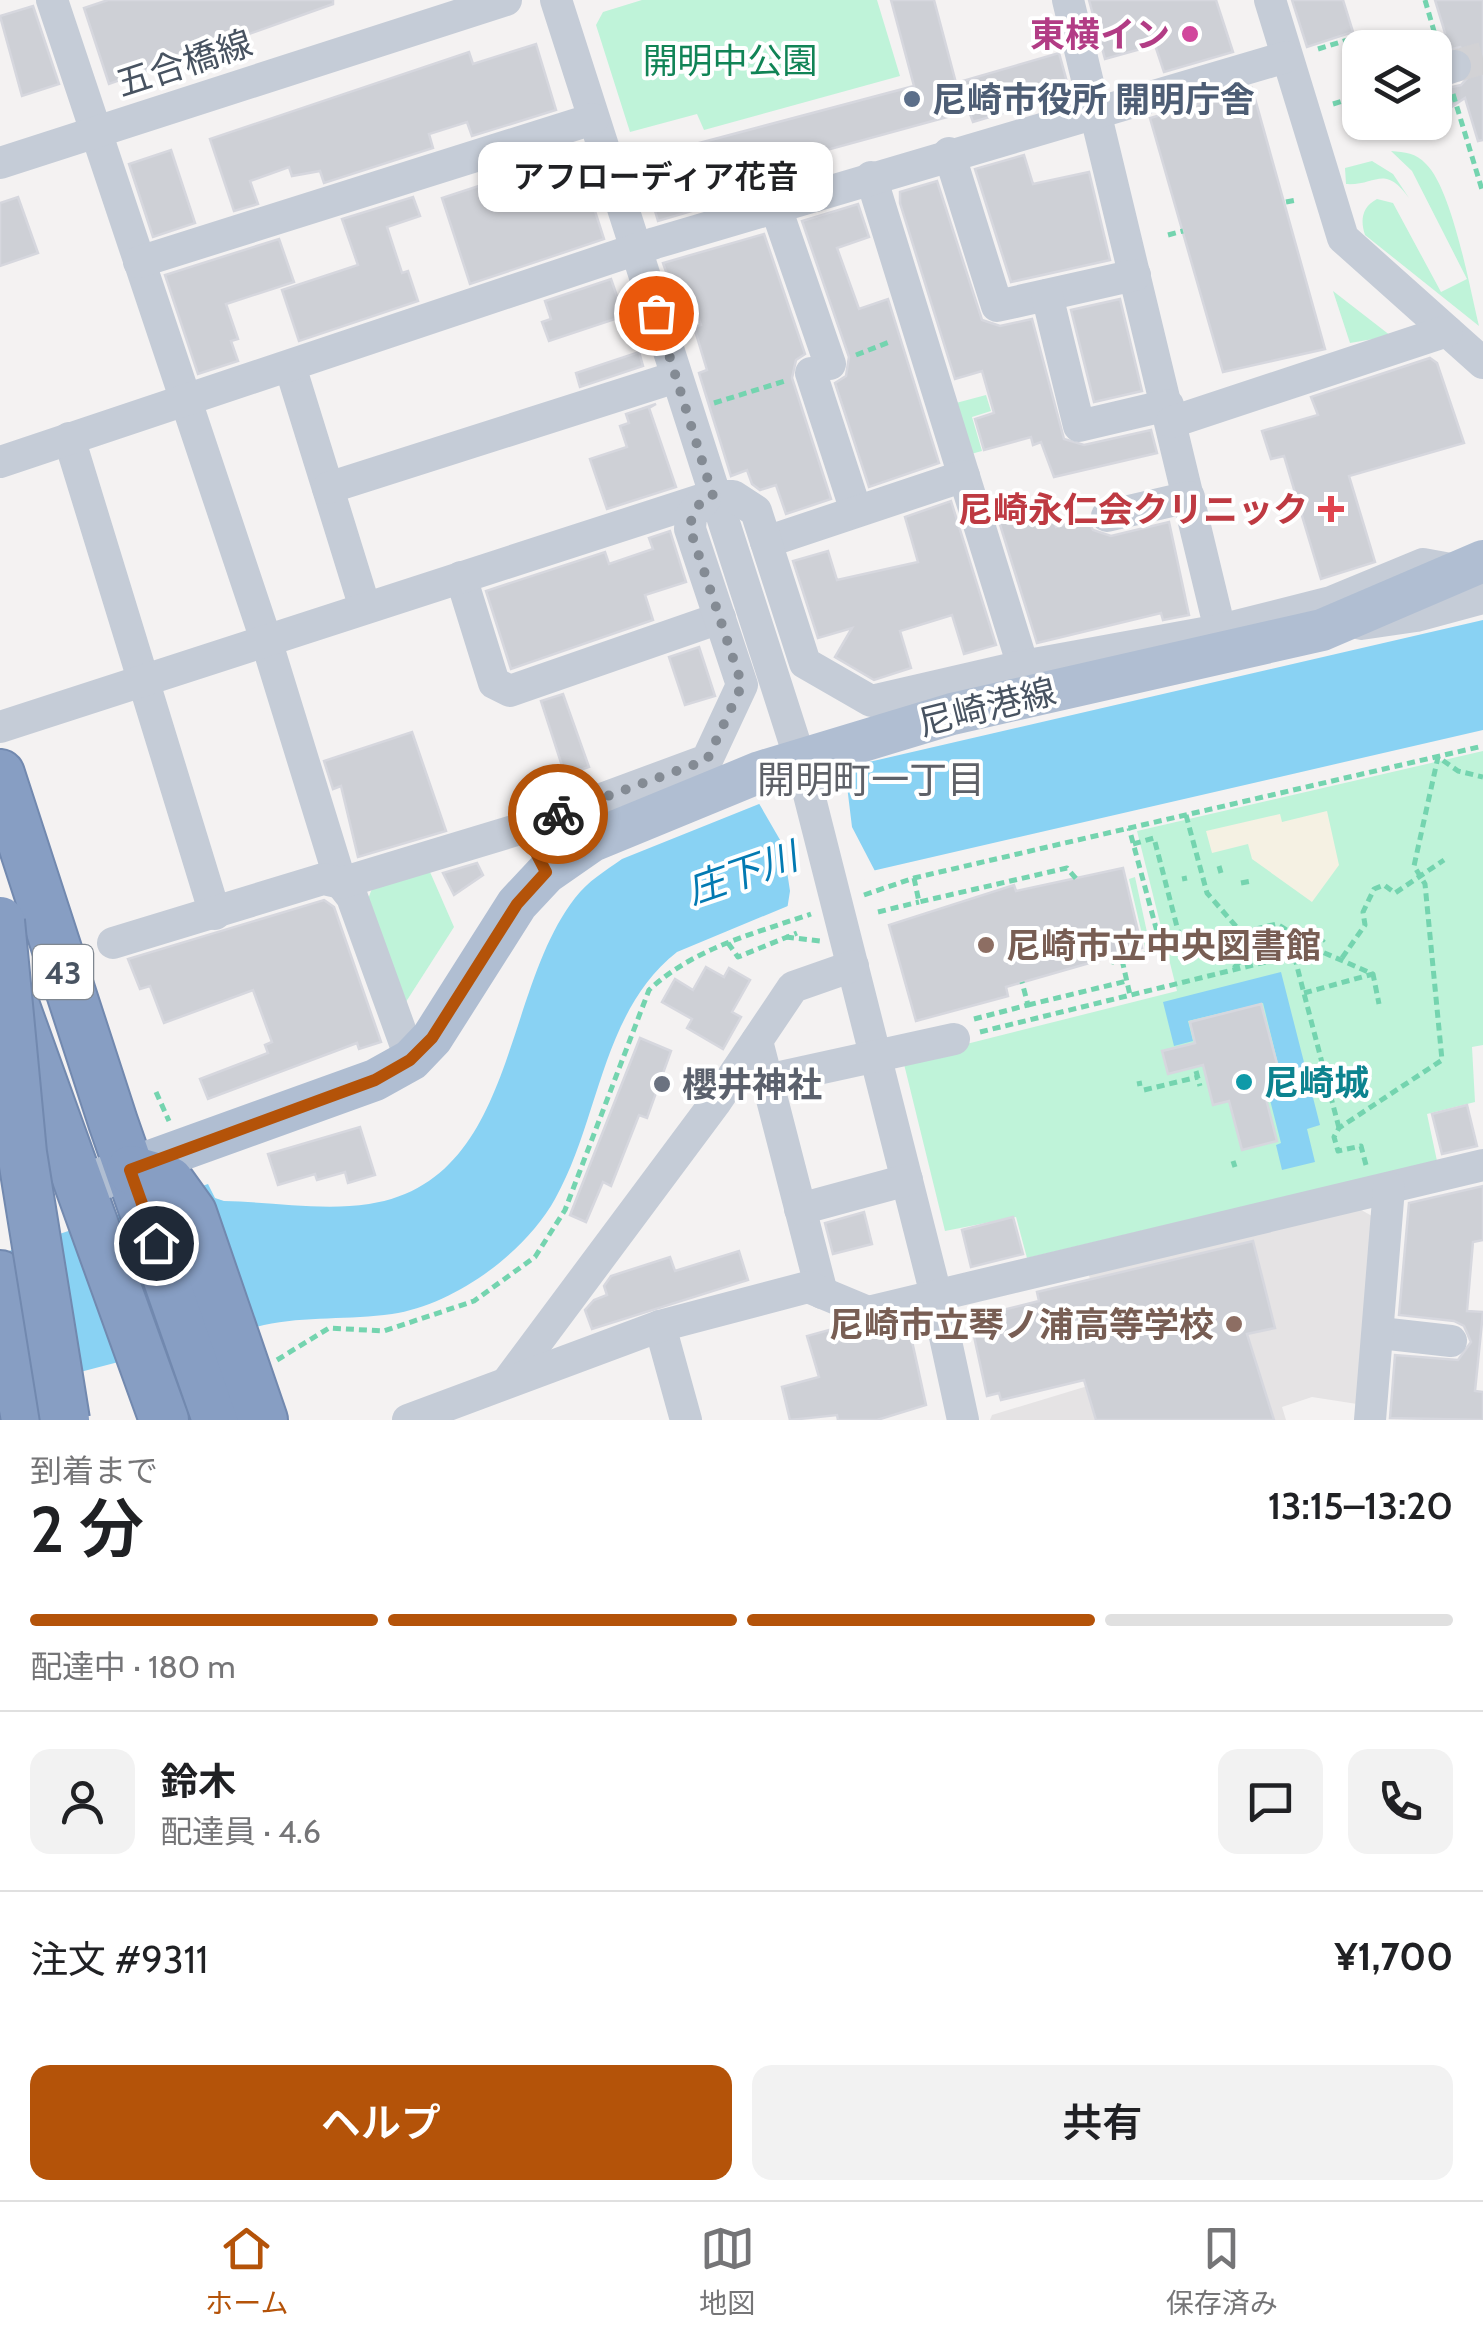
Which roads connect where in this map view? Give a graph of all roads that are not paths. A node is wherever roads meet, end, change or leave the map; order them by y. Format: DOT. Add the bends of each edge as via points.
graph roads {
  1 [pos="52,0"];
  2 [pos="506,0"];
  3 [pos="556,0"];
  4 [pos="1068,0"];
  5 [pos="1270,0"];
  6 [pos="1302,53"];
  7 [pos="1095,112"];
  8 [pos="593,119"];
  9 [pos="96,134"];
  10 [pos="950,154"];
  11 [pos="0,163"];
  12 [pos="872,177"];
  13 [pos="775,205"];
  14 [pos="636,252"];
  15 [pos="138,262"];
  16 [pos="1135,275"];
  17 [pos="1048,295"];
  18 [pos="1448,332"];
  19 [pos="1483,364"];
  20 [pos="290,366"];
  21 [pos="676,377"];
  22 [pos="184,399"];
  23 [pos="1170,413"];
  24 [pos="69,438"];
  25 [pos="0,462"];
  26 [pos="964,476"];
  27 [pos="328,488"];
  28 [pos="709,497"];
  29 [pos="1189,497"];
  30 [pos="856,511"];
  31 [pos="1107,516"];
  32 [pos="766,542"];
  33 [pos="1474,576"];
  34 [pos="461,577"];
  35 [pos="365,608"];
  36 [pos="720,618"];
  37 [pos="1220,630"];
  38 [pos="266,640"];
  39 [pos="1023,666"];
  40 [pos="144,677"];
  41 [pos="0,727"];
  42 [pos="802,768"];
  43 [pos="0,774"];
  44 [pos="523,828"];
  45 [pos="546,872"];
  46 [pos="341,883"];
  47 [pos="214,914"];
  48 [pos="0,922"];
  49 [pos="113,943"];
  50 [pos="0,965"];
  51 [pos="852,966"];
  52 [pos="954,1039"];
  53 [pos="757,1041"];
  54 [pos="876,1058"];
  55 [pos="410,1060"];
  56 [pos="767,1080"];
  57 [pos="1483,1165"];
  58 [pos="1386,1176"];
  59 [pos="907,1180"];
  60 [pos="152,1192"];
  61 [pos="800,1209"];
  62 [pos="0,1212"];
  63 [pos="84,1215"];
  64 [pos="0,1275"];
  65 [pos="822,1293"];
  66 [pos="936,1295"];
  67 [pos="660,1326"];
  68 [pos="1380,1333"];
  69 [pos="211,1337"];
  70 [pos="1452,1341"];
  71 [pos="127,1364"];
  72 [pos="508,1380"];
  73 [pos="26,1420"];
  74 [pos="65,1420"];
  75 [pos="131,1420"];
  76 [pos="164,1420"];
  77 [pos="217,1420"];
  78 [pos="263,1420"];
  79 [pos="408,1420"];
  80 [pos="686,1420"];
  81 [pos="964,1420"];
  82 [pos="1370,1420"];
  1 -- 9 [label="street"];
  2 -- 9 [label="street, 五合橋線"];
  3 -- 8 [label="street"];
  4 -- 7 [label="street"];
  5 -- 6 [label="street"];
  6 -- 7 [label="street"];
  6 -- 18 [label="street" via="1343,238"];
  7 -- 10 [label="street"];
  7 -- 16 [label="street"];
  8 -- 14 [label="street"];
  8 -- 15 [label="street"];
  9 -- 11 [label="street, 五合橋線"];
  9 -- 15 [label="street"];
  10 -- 12 [label="street"];
  10 -- 17 [label="street" via="997,306"];
  12 -- 13 [label="street"];
  12 -- 26 [label="street"];
  13 -- 14 [label="street"];
  13 -- 30 [label="street"];
  14 -- 20 [label="street"];
  14 -- 21 [label="street"];
  15 -- 22 [label="street"];
  16 -- 17 [label="street"];
  16 -- 23 [label="street"];
  17 -- 23 [label="street" via="1079,426"];
  18 -- 19 [label="street"];
  18 -- 23 [label="street"];
  20 -- 22 [label="street"];
  20 -- 27 [label="street"];
  21 -- 27 [label="street"];
  21 -- 28 [label="street"];
  22 -- 24 [label="street"];
  22 -- 38 [label="street"];
  23 -- 29 [label="street"];
  24 -- 25 [label="street"];
  24 -- 40 [label="street"];
  26 -- 30 [label="street"];
  26 -- 39 [label="street"];
  27 -- 35 [label="street"];
  28 -- 32 [label="street" via="733,496 756,512"];
  28 -- 34 [label="street"];
  28 -- 36 [label="street" via="691,516 690,529"];
  28 -- 42 [label="street"];
  29 -- 31 [label="street"];
  29 -- 37 [label="street"];
  30 -- 32 [label="street"];
  32 -- 39 [label="street" via="805,663 870,701"];
  33 -- 37 [label="street" via="1423,564 1331,602"];
  33 -- 42 [label="main road, 尼崎港線" via="1322,630 952,714"];
  34 -- 35 [label="street"];
  34 -- 36 [label="street" via="494,684 510,691"];
  35 -- 38 [label="street"];
  36 -- 44 [label="street" via="742,685 707,760"];
  37 -- 39 [label="street"];
  38 -- 40 [label="street"];
  38 -- 46 [label="street"];
  40 -- 41 [label="street"];
  40 -- 47 [label="street"];
  42 -- 45 [label="main road, 尼崎港線" via="592,841"];
  42 -- 51 [label="street"];
  43 -- 60 [label="highway, 43"];
  44 -- 45 [label="street"];
  44 -- 46 [label="street"];
  45 -- 55 [label="main road, 尼崎港線"];
  46 -- 47 [label="street" via="323,878"];
  46 -- 55 [label="street" via="352,897"];
  47 -- 49 [label="street"];
  48 -- 74 [label="highway, bridge" via="22,1152"];
  50 -- 63 [label="highway, 43"];
  51 -- 53 [label="street" via="793,987"];
  51 -- 54 [label="street"];
  52 -- 54 [label="street"];
  53 -- 56 [label="street"];
  53 -- 72 [label="street"];
  54 -- 56 [label="street"];
  54 -- 59 [label="street"];
  55 -- 60 [label="main road, 尼崎港線"];
  56 -- 61 [label="street"];
  57 -- 58 [label="street"];
  58 -- 66 [label="street"];
  58 -- 68 [label="street"];
  59 -- 61 [label="street"];
  59 -- 66 [label="street"];
  60 -- 63 [label="main road, 尼崎港線"];
  60 -- 69 [label="highway"];
  61 -- 65 [label="street"];
  62 -- 63 [label="street"];
  63 -- 71 [label="highway" via="80,1275"];
  64 -- 73 [label="highway"];
  65 -- 66 [label="street" via="868,1312"];
  65 -- 67 [label="street" via="808,1287"];
  66 -- 81 [label="street"];
  67 -- 72 [label="street"];
  67 -- 80 [label="street"];
  68 -- 70 [label="street"];
  68 -- 82 [label="street"];
  69 -- 77 [label="highway"];
  69 -- 78 [label="highway"];
  71 -- 75 [label="highway"];
  71 -- 76 [label="highway"];
  72 -- 79 [label="street"];
}
